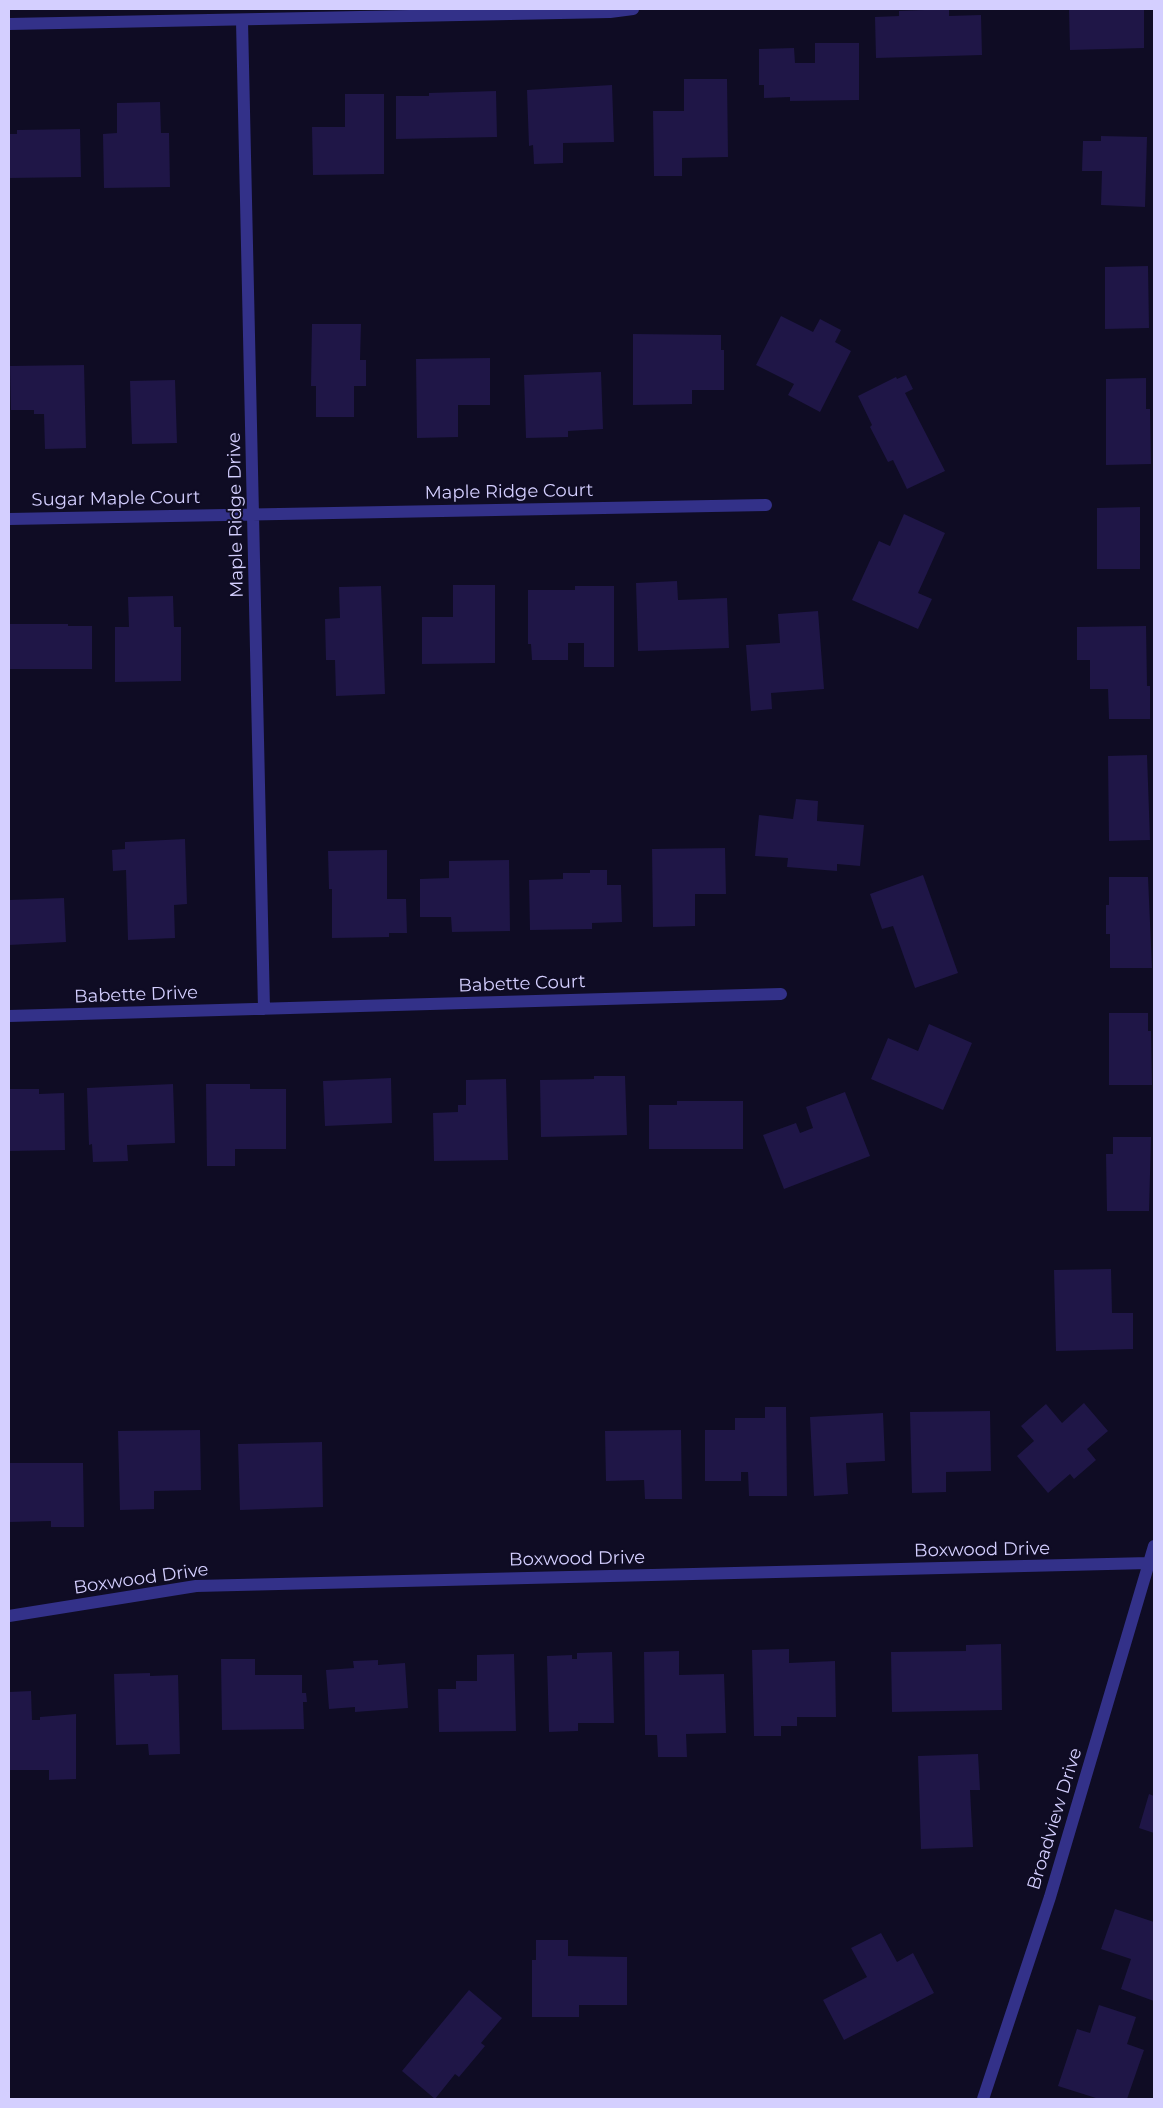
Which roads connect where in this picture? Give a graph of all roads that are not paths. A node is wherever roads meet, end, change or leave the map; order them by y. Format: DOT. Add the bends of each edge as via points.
graph roads {
  1 [pos="633,9"];
  2 [pos="242,21"];
  3 [pos="9,24"];
  4 [pos="766,505"];
  5 [pos="253,515"];
  6 [pos="9,518"];
  7 [pos="781,994"];
  8 [pos="264,1008"];
  9 [pos="9,1016"];
  10 [pos="1154,1546"];
  11 [pos="1149,1563"];
  12 [pos="9,1616"];
  13 [pos="983,2099"];
  1 -- 2 [label="street"];
  2 -- 3 [label="street"];
  2 -- 5 [label="street, Maple Ridge Drive"];
  4 -- 5 [label="street, Maple Ridge Court"];
  5 -- 6 [label="street, Sugar Maple Court"];
  5 -- 8 [label="street, Maple Ridge Drive"];
  7 -- 8 [label="street, Babette Court"];
  8 -- 9 [label="street, Babette Drive"];
  10 -- 11 [label="street, Broadview Drive"];
  11 -- 12 [label="street, Boxwood Drive" via="196,1586"];
  11 -- 13 [label="street, Broadview Drive" via="1050,1897"];
}
